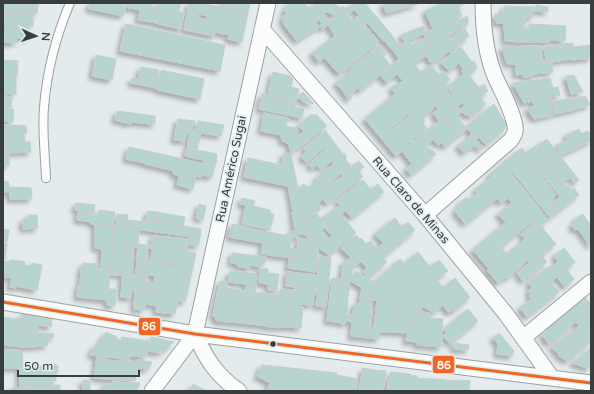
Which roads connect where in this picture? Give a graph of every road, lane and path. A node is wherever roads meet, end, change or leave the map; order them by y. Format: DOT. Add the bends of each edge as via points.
graph roads {
  1 [pos="70,3"];
  2 [pos="268,3"];
  3 [pos="484,3"];
  4 [pos="262,30"];
  5 [pos="46,178"];
  6 [pos="425,215"];
  7 [pos="591,282"];
  8 [pos="3,302"];
  9 [pos="195,334"];
  10 [pos="524,338"];
  11 [pos="552,378"];
  12 [pos="591,383"];
  13 [pos="152,391"];
  14 [pos="239,391"];
  1 -- 5 [label="lane" via="60,26 47,80 44,107"];
  2 -- 4 [label="street, Rua Américo Sugai"];
  3 -- 6 [label="street" via="485,33 494,72 514,118 515,133 511,140"];
  4 -- 6 [label="street, Rua Claro de Minas"];
  4 -- 9 [label="street, Rua Américo Sugai"];
  6 -- 10 [label="street, Rua Claro de Minas"];
  7 -- 10 [label="street"];
  8 -- 9 [label="street"];
  9 -- 11 [label="street"];
  9 -- 13 [label="street"];
  9 -- 14 [label="street" via="214,369"];
  10 -- 11 [label="street, Rua Claro de Minas"];
  11 -- 12 [label="street"];
}
